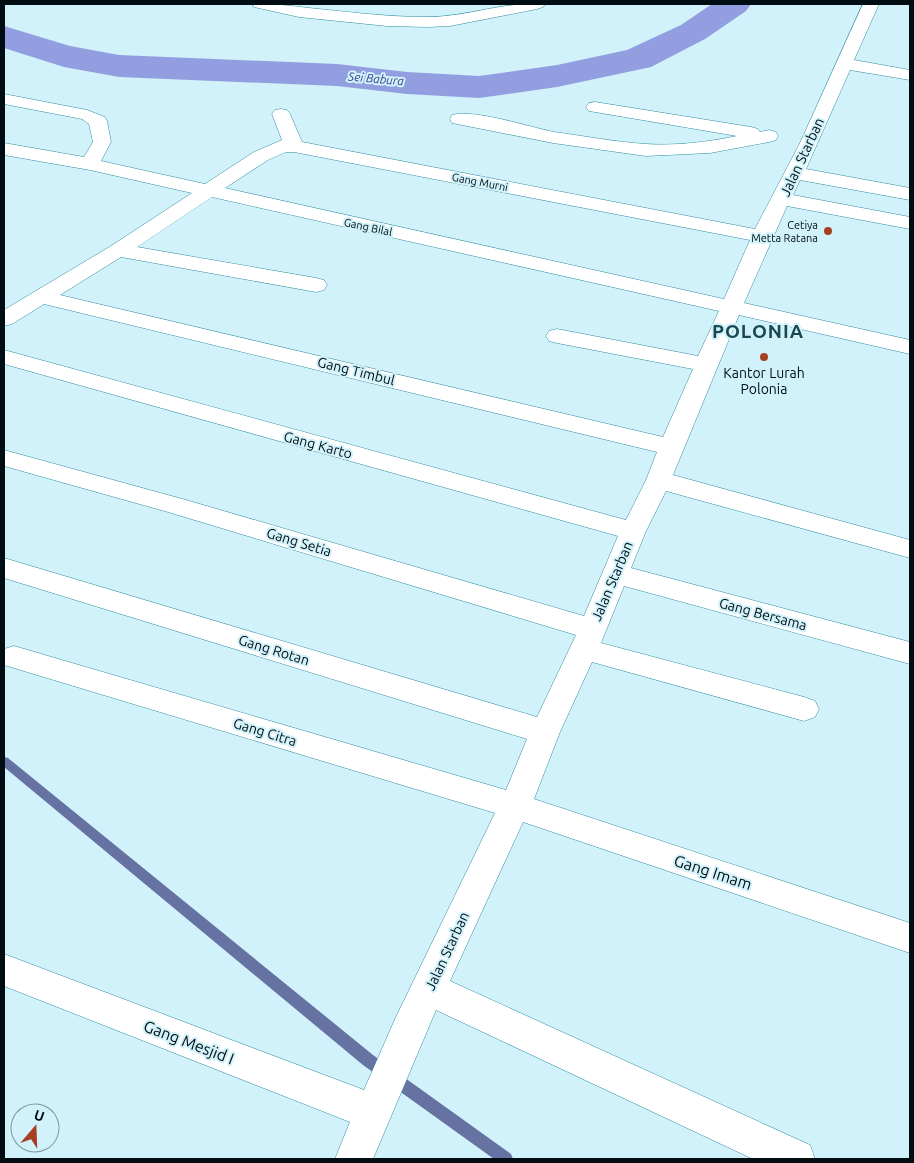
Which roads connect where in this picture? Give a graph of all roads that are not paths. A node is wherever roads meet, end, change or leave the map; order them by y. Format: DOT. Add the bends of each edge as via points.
graph roads {
  1 [pos="260,4"];
  2 [pos="537,4"];
  3 [pos="871,4"];
  4 [pos="306,8"];
  5 [pos="845,64"];
  6 [pos="910,75"];
  7 [pos="4,99"];
  8 [pos="595,107"];
  9 [pos="281,114"];
  10 [pos="459,119"];
  11 [pos="789,140"];
  12 [pos="294,146"];
  13 [pos="4,149"];
  14 [pos="90,164"];
  15 [pos="795,173"];
  16 [pos="208,192"];
  17 [pos="910,194"];
  18 [pos="783,198"];
  19 [pos="910,223"];
  20 [pos="762,236"];
  21 [pos="118,250"];
  22 [pos="316,285"];
  23 [pos="42,297"];
  24 [pos="731,307"];
  25 [pos="4,319"];
  26 [pos="557,336"];
  27 [pos="910,347"];
  28 [pos="4,357"];
  29 [pos="706,365"];
  30 [pos="671,447"];
  31 [pos="4,458"];
  32 [pos="659,480"];
  33 [pos="633,532"];
  34 [pos="910,549"];
  35 [pos="4,568"];
  36 [pos="616,574"];
  37 [pos="588,639"];
  38 [pos="910,653"];
  39 [pos="14,657"];
  40 [pos="804,709"];
  41 [pos="545,732"];
  42 [pos="515,806"];
  43 [pos="910,938"];
  44 [pos="4,970"];
  45 [pos="430,990"];
  46 [pos="374,1113"];
  47 [pos="354,1159"];
  48 [pos="796,1159"];
  1 -- 4 [label="street"];
  2 -- 4 [label="street" via="450,21 428,22 388,21"];
  3 -- 5 [label="street, Jalan Starban"];
  5 -- 6 [label="street"];
  5 -- 11 [label="street, Jalan Starban"];
  7 -- 14 [label="street" via="87,114 98,121 102,142"];
  8 -- 11 [label="street"];
  9 -- 12 [label="street"];
  10 -- 11 [label="street" via="646,150"];
  11 -- 15 [label="street, Jalan Starban"];
  12 -- 16 [label="street, Gang Murni" via="272,149"];
  12 -- 20 [label="street, Gang Murni"];
  13 -- 14 [label="street, Gang Bilal"];
  14 -- 16 [label="street, Gang Bilal"];
  15 -- 17 [label="street"];
  15 -- 18 [label="street, Jalan Starban"];
  16 -- 21 [label="street"];
  16 -- 24 [label="street, Gang Bilal"];
  18 -- 19 [label="street"];
  18 -- 20 [label="street, Jalan Starban"];
  20 -- 24 [label="street, Jalan Starban"];
  21 -- 22 [label="street"];
  21 -- 23 [label="street"];
  23 -- 25 [label="street"];
  23 -- 30 [label="street, Gang Timbul"];
  24 -- 27 [label="street, Gang Bilal"];
  24 -- 29 [label="street, Jalan Starban"];
  26 -- 29 [label="street"];
  28 -- 33 [label="street, Gang Karto"];
  29 -- 30 [label="street, Jalan Starban"];
  30 -- 32 [label="street, Jalan Starban"];
  31 -- 37 [label="street, Gang Setia" via="187,508"];
  32 -- 33 [label="street, Jalan Starban"];
  32 -- 34 [label="street"];
  33 -- 36 [label="street, Jalan Starban"];
  35 -- 41 [label="street, Gang Rotan"];
  36 -- 37 [label="street, Jalan Starban"];
  36 -- 38 [label="street, Gang Bersama"];
  37 -- 40 [label="street, Gang Setia"];
  37 -- 41 [label="street, Jalan Starban"];
  39 -- 42 [label="street, Gang Citra"];
  41 -- 42 [label="street, Jalan Starban"];
  42 -- 43 [label="street, Gang Imam"];
  42 -- 45 [label="street, Jalan Starban"];
  44 -- 46 [label="street, Gang Mesjid I"];
  45 -- 46 [label="street, Jalan Starban" via="408,1032"];
  45 -- 48 [label="street"];
  46 -- 47 [label="street, Jalan Starban"];
}
